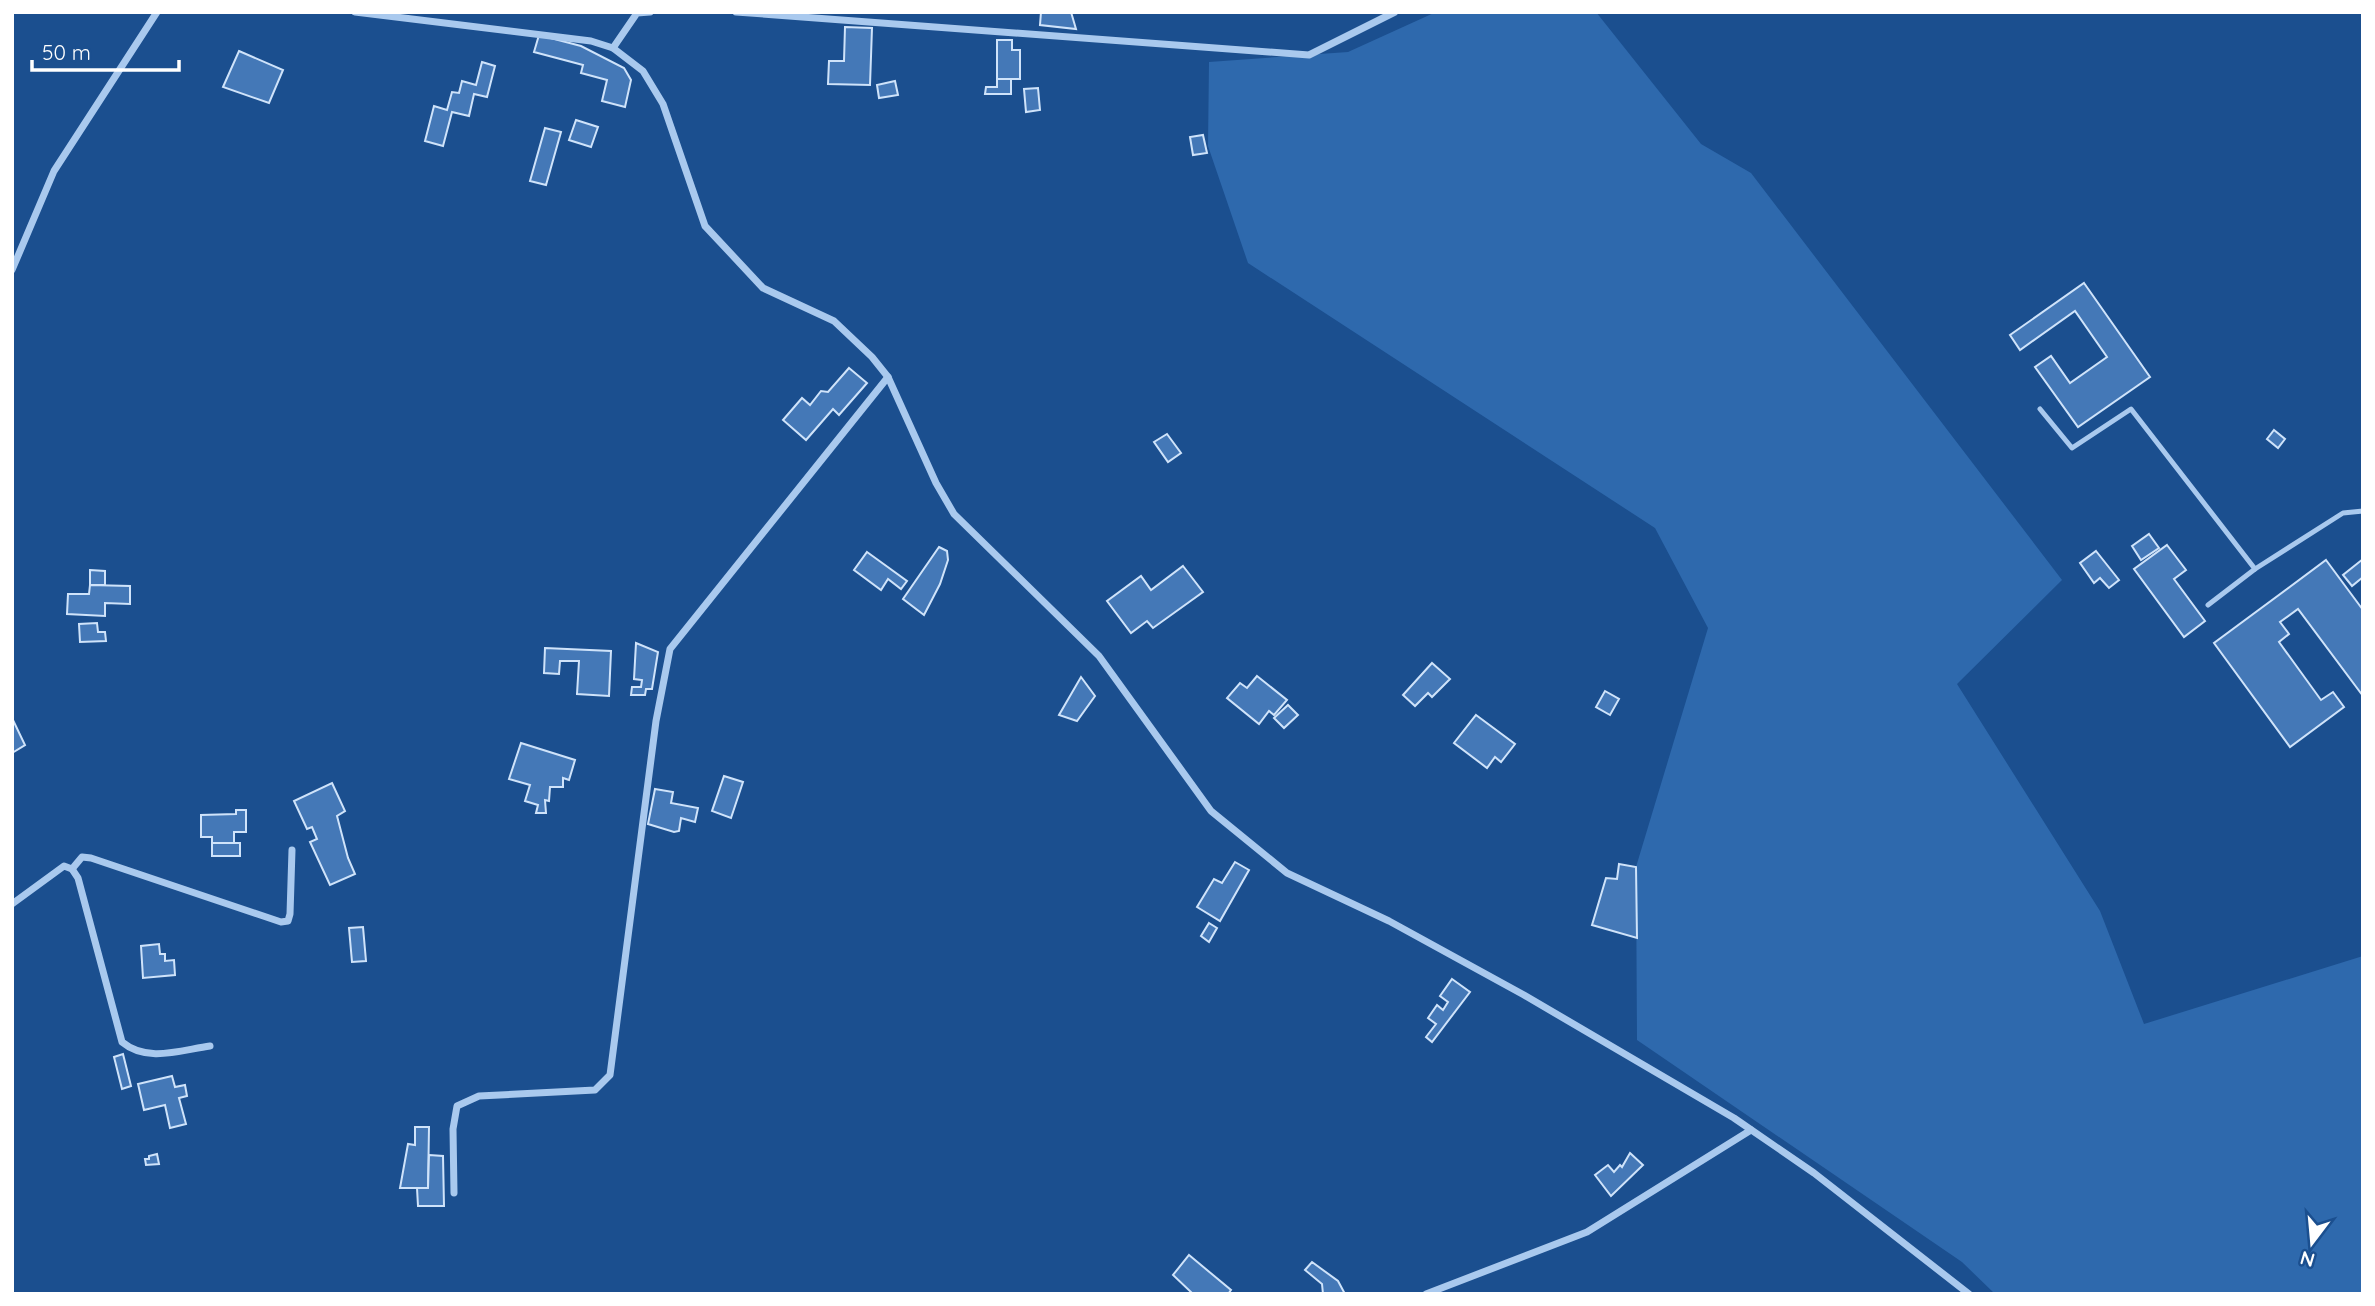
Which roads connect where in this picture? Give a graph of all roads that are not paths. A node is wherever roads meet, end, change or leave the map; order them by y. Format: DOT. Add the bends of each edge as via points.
graph roads {
  1 [pos="157,12"];
  2 [pos="355,12"];
  3 [pos="650,12"];
  4 [pos="736,12"];
  5 [pos="1395,12"];
  6 [pos="613,48"];
  7 [pos="12,270"];
  8 [pos="888,377"];
  9 [pos="2040,409"];
  10 [pos="2363,511"];
  11 [pos="2255,569"];
  12 [pos="2208,605"];
  13 [pos="292,850"];
  14 [pos="72,869"];
  15 [pos="12,904"];
  16 [pos="210,1046"];
  17 [pos="1751,1130"];
  18 [pos="454,1193"];
  19 [pos="1426,1294"];
  20 [pos="1969,1294"];
  1 -- 7 [label="street" via="54,171"];
  2 -- 6 [label="street" via="592,41"];
  3 -- 6 [label="street" via="637,13"];
  4 -- 5 [label="street" via="1309,55"];
  6 -- 8 [label="street" via="643,71 663,104 705,226 763,288 834,321"];
  8 -- 17 [label="street" via="954,514 1099,656 1211,811 1287,873 1524,995"];
  8 -- 18 [label="street" via="670,649 656,721 610,1075 595,1090 479,1096 457,1106"];
  9 -- 11 [label="lane" via="2072,448 2132,409"];
  10 -- 11 [label="lane" via="2343,513"];
  11 -- 12 [label="lane"];
  13 -- 14 [label="street" via="290,914 288,921 281,922 91,858 82,857"];
  14 -- 15 [label="street" via="64,866 52,873"];
  14 -- 16 [label="street" via="122,1042 133,1051 152,1055"];
  17 -- 19 [label="street" via="1587,1232"];
  17 -- 20 [label="street" via="1814,1173"];
}
